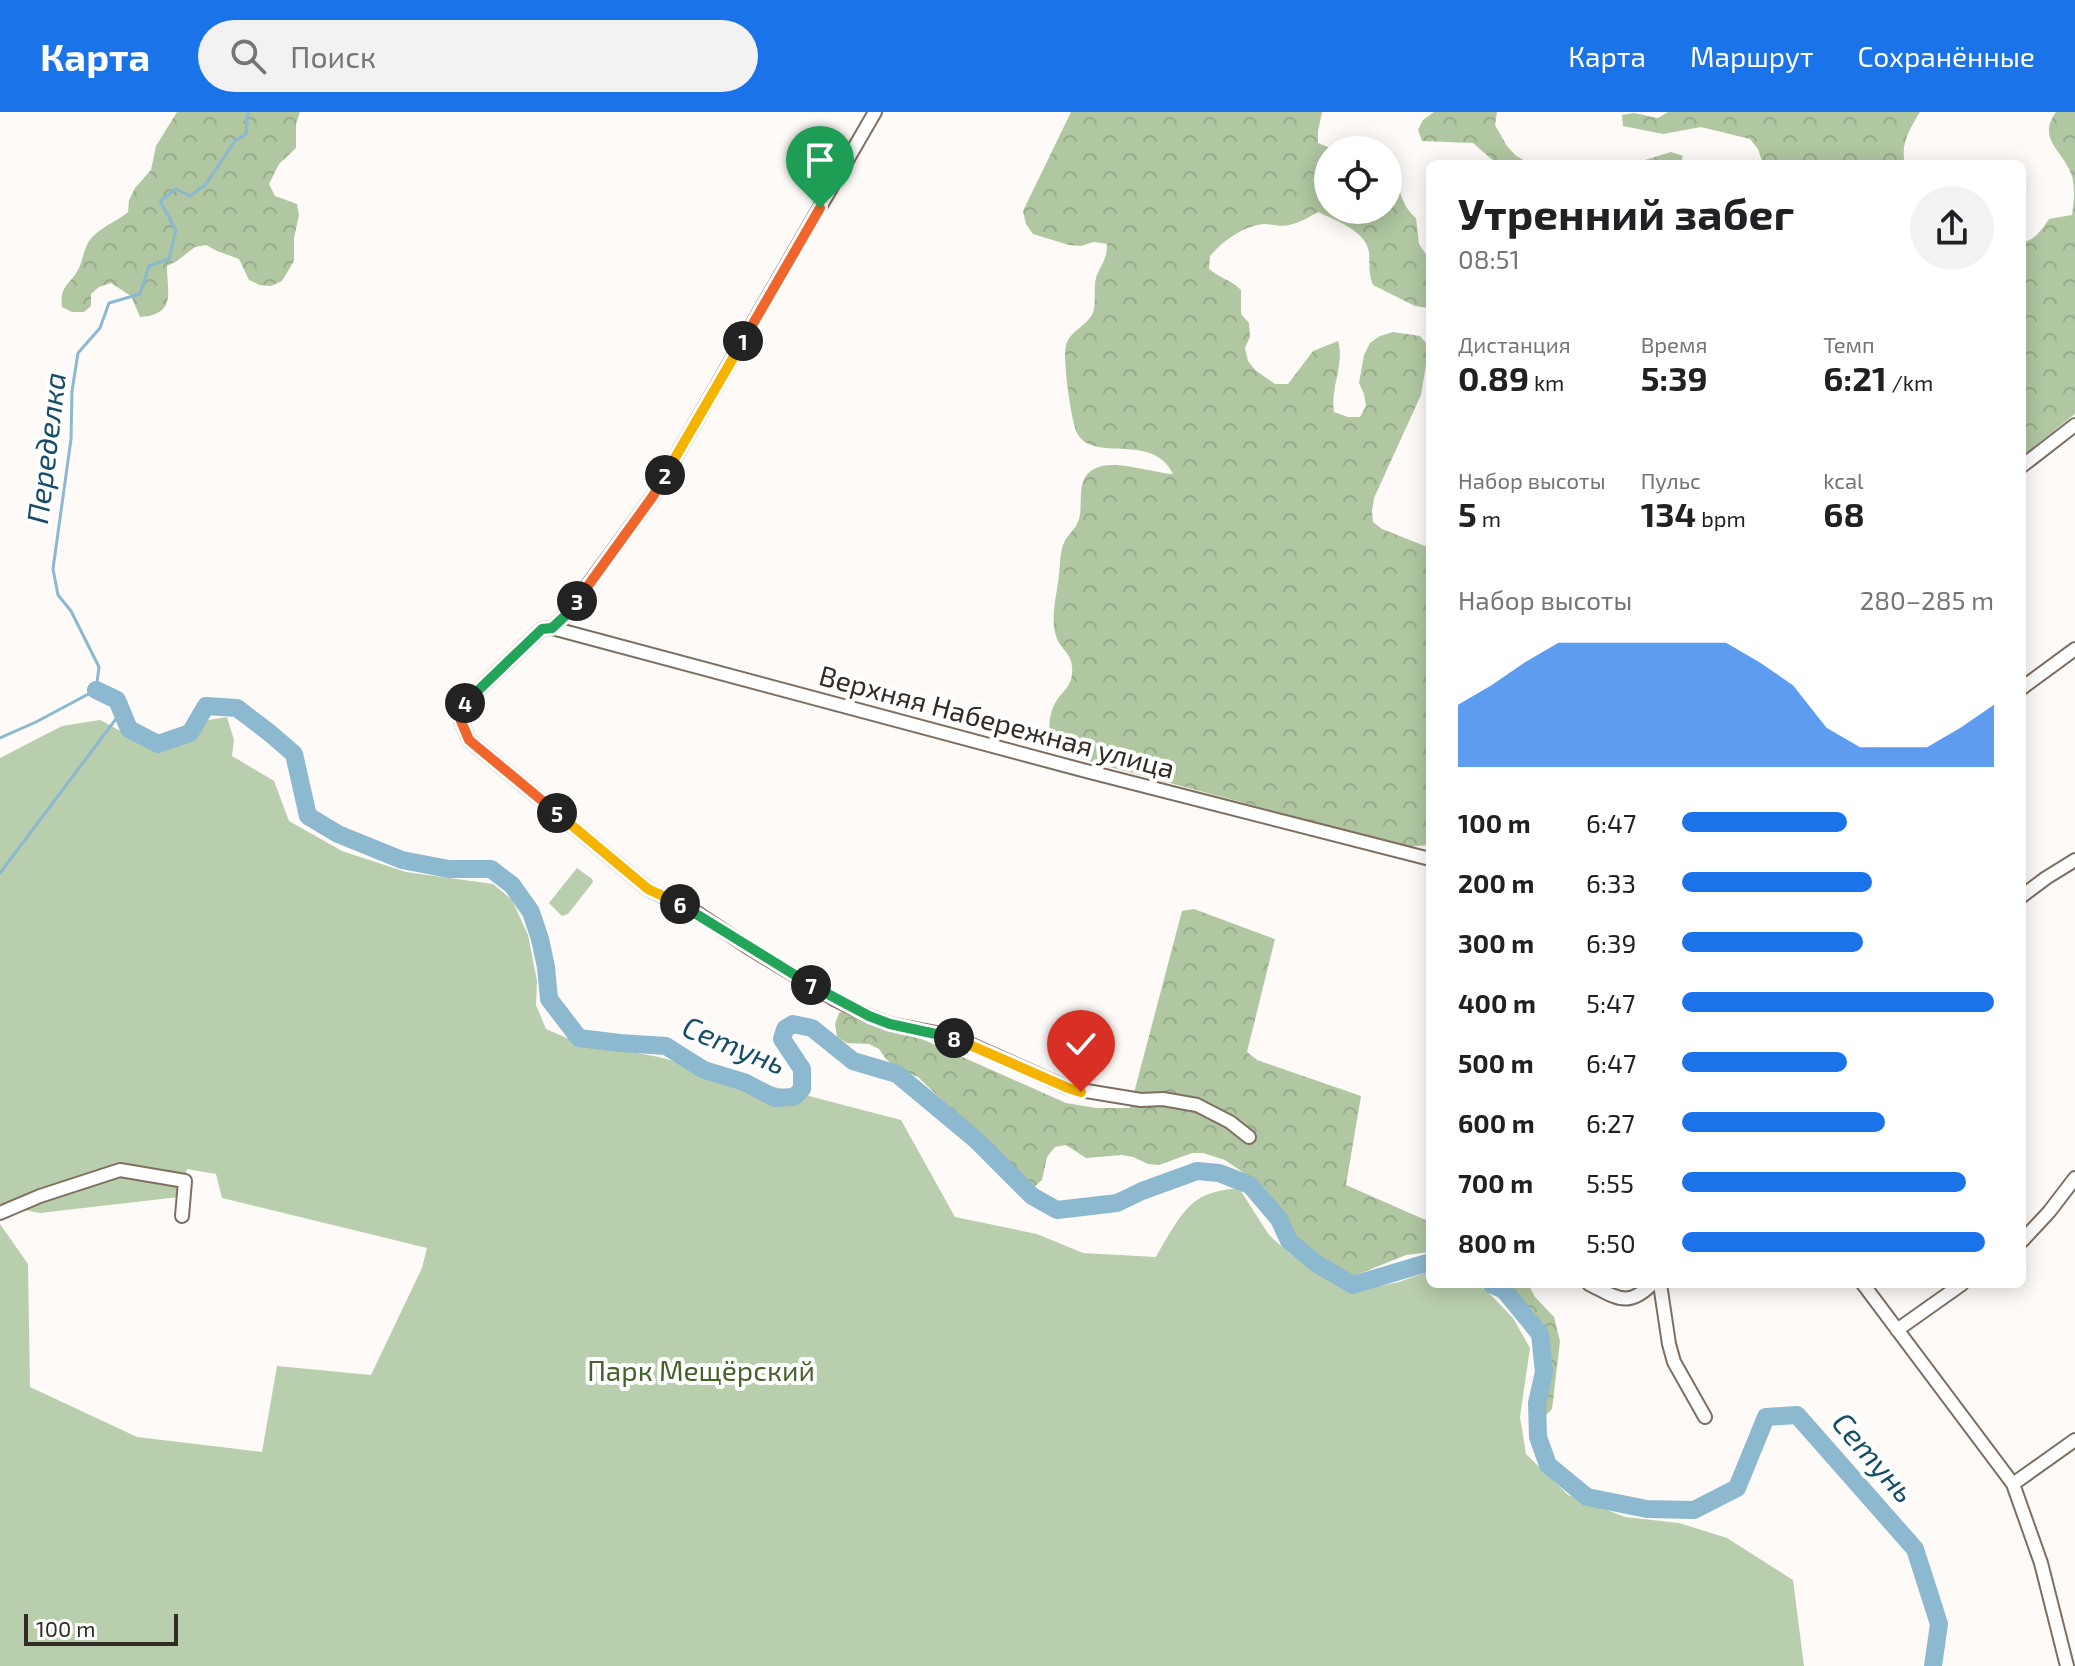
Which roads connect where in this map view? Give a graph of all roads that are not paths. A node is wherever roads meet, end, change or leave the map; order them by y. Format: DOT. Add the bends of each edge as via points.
graph roads {
  1 [pos="875,112"];
  2 [pos="2074,429"];
  3 [pos="2026,463"];
  4 [pos="552,628"];
  5 [pos="2075,649"];
  6 [pos="2026,685"];
  7 [pos="1426,858"];
  8 [pos="2075,860"];
  9 [pos="2026,893"];
  10 [pos="1249,1137"];
  11 [pos="2075,1178"];
  12 [pos="0,1213"];
  13 [pos="182,1216"];
  14 [pos="2026,1237"];
  15 [pos="1598,1288"];
  16 [pos="1648,1288"];
  17 [pos="1661,1288"];
  18 [pos="1866,1288"];
  19 [pos="1956,1288"];
  20 [pos="1897,1330"];
  21 [pos="1705,1417"];
  22 [pos="2075,1440"];
  23 [pos="2013,1484"];
  24 [pos="2067,1666"];
  1 -- 4 [label="street" via="653,496"];
  2 -- 3 [label="street"];
  4 -- 7 [label="street, Верхняя Набережная улица"];
  4 -- 10 [label="street" via="542,629 465,703 461,721 469,740 648,889 869,1016 952,1036 1068,1088 1197,1105"];
  5 -- 6 [label="street"];
  8 -- 9 [label="street"];
  11 -- 14 [label="street"];
  12 -- 13 [label="street" via="120,1170 185,1181"];
  15 -- 16 [label="street" via="1624,1299"];
  17 -- 21 [label="street" via="1674,1362"];
  18 -- 20 [label="street"];
  19 -- 20 [label="street"];
  20 -- 23 [label="street"];
  22 -- 23 [label="street"];
  23 -- 24 [label="street" via="2041,1563"];
}
